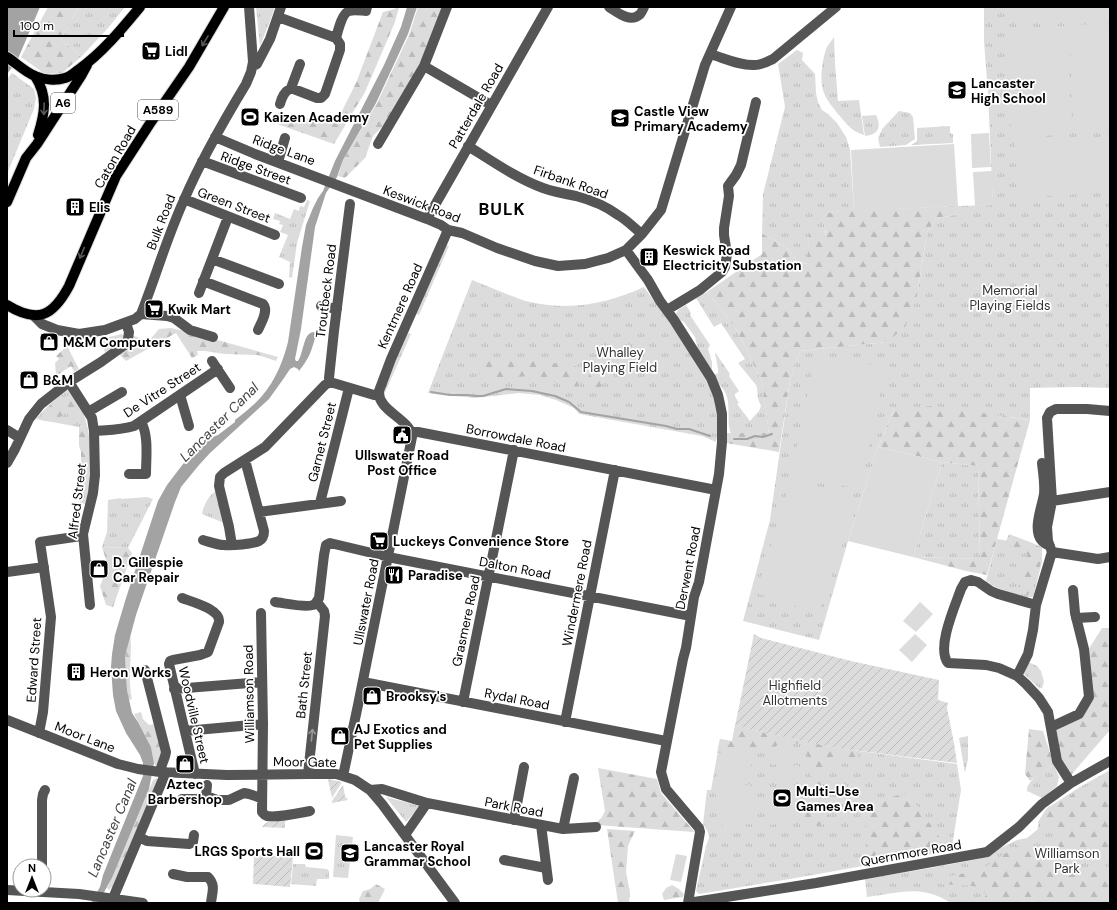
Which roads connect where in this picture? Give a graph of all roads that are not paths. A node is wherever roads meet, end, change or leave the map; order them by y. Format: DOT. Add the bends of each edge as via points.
graph roads {
  1 [pos="140,7"];
  2 [pos="224,7"];
  3 [pos="249,7"];
  4 [pos="366,7"];
  5 [pos="447,7"];
  6 [pos="548,7"];
  7 [pos="609,7"];
  8 [pos="644,7"];
  9 [pos="730,7"];
  10 [pos="836,7"];
  11 [pos="279,12"];
  12 [pos="336,38"];
  13 [pos="710,54"];
  14 [pos="7,57"];
  15 [pos="88,64"];
  16 [pos="300,64"];
  17 [pos="253,66"];
  18 [pos="424,66"];
  19 [pos="32,75"];
  20 [pos="291,88"];
  21 [pos="756,102"];
  22 [pos="280,104"];
  23 [pos="491,105"];
  24 [pos="215,137"];
  25 [pos="285,138"];
  26 [pos="39,142"];
  27 [pos="378,144"];
  28 [pos="468,146"];
  29 [pos="202,161"];
  30 [pos="278,162"];
  31 [pos="343,187"];
  32 [pos="301,198"];
  33 [pos="184,199"];
  34 [pos="7,202"];
  35 [pos="350,204"];
  36 [pos="228,217"];
  37 [pos="428,219"];
  38 [pos="448,230"];
  39 [pos="642,234"];
  40 [pos="275,235"];
  41 [pos="626,250"];
  42 [pos="212,259"];
  43 [pos="203,281"];
  44 [pos="280,284"];
  45 [pos="199,292"];
  46 [pos="7,305"];
  47 [pos="321,306"];
  48 [pos="337,309"];
  49 [pos="667,310"];
  50 [pos="141,314"];
  51 [pos="33,315"];
  52 [pos="126,323"];
  53 [pos="258,330"];
  54 [pos="213,337"];
  55 [pos="69,382"];
  56 [pos="330,382"];
  57 [pos="230,388"];
  58 [pos="349,388"];
  59 [pos="122,392"];
  60 [pos="378,394"];
  61 [pos="180,395"];
  62 [pos="1110,411"];
  63 [pos="88,412"];
  64 [pos="141,422"];
  65 [pos="189,426"];
  66 [pos="7,430"];
  67 [pos="94,431"];
  68 [pos="412,432"];
  69 [pos="20,438"];
  70 [pos="514,450"];
  71 [pos="245,460"];
  72 [pos="7,463"];
  73 [pos="1042,463"];
  74 [pos="615,470"];
  75 [pos="129,474"];
  76 [pos="716,490"];
  77 [pos="1110,492"];
  78 [pos="341,501"];
  79 [pos="1052,501"];
  80 [pos="320,503"];
  81 [pos="259,512"];
  82 [pos="83,534"];
  83 [pos="203,540"];
  84 [pos="232,546"];
  85 [pos="1051,549"];
  86 [pos="388,557"];
  87 [pos="1110,557"];
  88 [pos="44,567"];
  89 [pos="7,572"];
  90 [pos="489,576"];
  91 [pos="1074,590"];
  92 [pos="590,596"];
  93 [pos="182,598"];
  94 [pos="275,602"];
  95 [pos="317,602"];
  96 [pos="90,605"];
  97 [pos="1036,605"];
  98 [pos="261,613"];
  99 [pos="691,616"];
  100 [pos="1095,617"];
  101 [pos="1076,618"];
  102 [pos="948,663"];
  103 [pos="937,664"];
  104 [pos="145,670"];
  105 [pos="1017,676"];
  106 [pos="262,682"];
  107 [pos="363,682"];
  108 [pos="174,689"];
  109 [pos="463,702"];
  110 [pos="7,720"];
  111 [pos="565,722"];
  112 [pos="263,724"];
  113 [pos="1051,727"];
  114 [pos="185,731"];
  115 [pos="39,733"];
  116 [pos="666,741"];
  117 [pos="1110,761"];
  118 [pos="524,766"];
  119 [pos="160,772"];
  120 [pos="195,774"];
  121 [pos="262,774"];
  122 [pos="308,774"];
  123 [pos="343,776"];
  124 [pos="574,778"];
  125 [pos="1072,783"];
  126 [pos="45,790"];
  127 [pos="370,790"];
  128 [pos="261,798"];
  129 [pos="182,799"];
  130 [pos="427,803"];
  131 [pos="310,810"];
  132 [pos="514,820"];
  133 [pos="541,825"];
  134 [pos="596,827"];
  135 [pos="563,829"];
  136 [pos="194,835"];
  137 [pos="405,835"];
  138 [pos="139,838"];
  139 [pos="42,858"];
  140 [pos="504,860"];
  141 [pos="546,868"];
  142 [pos="172,874"];
  143 [pos="548,880"];
  144 [pos="52,892"];
  145 [pos="110,900"];
  146 [pos="143,903"];
  147 [pos="211,903"];
  148 [pos="455,903"];
  149 [pos="688,903"];
  1 -- 15 [label="main road" via="111,42"];
  2 -- 51 [label="main road, Caton Road / A589, one-way" via="189,66 119,170 63,297 53,309"];
  3 -- 17 [label="street, Bulk Road"];
  4 -- 12 [label="street" via="366,11 350,11 345,14"];
  5 -- 18 [label="street"];
  6 -- 23 [label="street, Patterdale Road"];
  7 -- 8 [label="street" via="628,18 639,15"];
  9 -- 13 [label="street, Keswick Road"];
  10 -- 13 [label="street" via="779,55 764,63 740,64"];
  11 -- 12 [label="street"];
  11 -- 17 [label="street" via="261,59"];
  12 -- 20 [label="street" via="340,50 325,94 317,98"];
  13 -- 39 [label="street, Keswick Road" via="661,210"];
  14 -- 19 [label="main road"];
  15 -- 19 [label="main road" via="58,80"];
  15 -- 26 [label="main road, A6"];
  16 -- 20 [label="street"];
  17 -- 24 [label="street, Bulk Road"];
  18 -- 23 [label="street"];
  18 -- 27 [label="street"];
  19 -- 26 [label="main road, one-way" via="41,85 45,103"];
  20 -- 22 [label="street" via="283,95"];
  21 -- 49 [label="street" via="741,165 736,175 725,183 729,196 724,228 727,254 725,267 700,290"];
  23 -- 28 [label="street, Patterdale Road"];
  24 -- 29 [label="street, Bulk Road"];
  24 -- 30 [label="street, Ridge Lane"];
  25 -- 30 [label="street"];
  26 -- 34 [label="main road, A6" via="26,158"];
  28 -- 37 [label="street, Patterdale Road"];
  28 -- 39 [label="street, Firbank Road" via="523,179 609,209"];
  29 -- 32 [label="street, Ridge Street"];
  29 -- 33 [label="street, Bulk Road"];
  30 -- 31 [label="street, Ridge Lane"];
  31 -- 37 [label="street, Keswick Road"];
  33 -- 36 [label="street, Green Street"];
  33 -- 50 [label="street, Bulk Road"];
  35 -- 48 [label="street, Troutbeck Road"];
  36 -- 40 [label="street, Green Street"];
  36 -- 42 [label="street"];
  37 -- 38 [label="street, Keswick Road"];
  38 -- 41 [label="street, Keswick Road" via="535,261 558,266 585,264"];
  38 -- 60 [label="street, Kentmere Road"];
  39 -- 41 [label="street, Keswick Road"];
  41 -- 49 [label="street, Derwent Road"];
  42 -- 43 [label="street"];
  42 -- 44 [label="street"];
  43 -- 45 [label="street"];
  43 -- 53 [label="street" via="262,304 265,311"];
  46 -- 51 [label="main road" via="23,314"];
  47 -- 48 [label="street"];
  48 -- 56 [label="street, Troutbeck Road"];
  49 -- 76 [label="street, Derwent Road" via="711,378 718,395 722,414 722,442"];
  50 -- 52 [label="street"];
  50 -- 54 [label="street" via="174,318 190,330"];
  51 -- 52 [label="street" via="42,324 72,333 85,334"];
  52 -- 55 [label="street" via="129,332 126,344"];
  55 -- 63 [label="street, Alfred Street"];
  55 -- 69 [label="street" via="41,404 28,419"];
  56 -- 58 [label="street"];
  56 -- 71 [label="street" via="270,443"];
  57 -- 61 [label="street, De Vitre Street" via="215,365"];
  58 -- 60 [label="street"];
  58 -- 80 [label="street, Garnet Street"];
  59 -- 63 [label="street"];
  60 -- 68 [label="street" via="382,403"];
  61 -- 64 [label="street, De Vitre Street"];
  61 -- 65 [label="street"];
  62 -- 79 [label="street" via="1056,409 1050,412 1047,418"];
  63 -- 67 [label="street, Alfred Street"];
  64 -- 67 [label="street, De Vitre Street" via="128,428"];
  64 -- 75 [label="street" via="145,435 146,474"];
  66 -- 69 [label="street"];
  67 -- 82 [label="street, Alfred Street" via="95,475"];
  68 -- 70 [label="street, Borrowdale Road"];
  68 -- 86 [label="street, Ullswater Road" via="412,443"];
  69 -- 72 [label="street"];
  70 -- 74 [label="street, Borrowdale Road"];
  70 -- 90 [label="street, Grasmere Road"];
  71 -- 81 [label="street"];
  71 -- 84 [label="street" via="224,473 218,486"];
  73 -- 85 [label="street" via="1044,495 1038,526 1041,540"];
  74 -- 76 [label="street, Borrowdale Road"];
  74 -- 92 [label="street, Windermere Road"];
  76 -- 99 [label="street, Derwent Road"];
  77 -- 79 [label="street"];
  78 -- 80 [label="street"];
  79 -- 85 [label="street" via="1047,527"];
  80 -- 81 [label="street"];
  81 -- 84 [label="street" via="264,531 262,538"];
  82 -- 88 [label="street, Edward Street" via="40,542"];
  82 -- 96 [label="street, Alfred Street"];
  83 -- 84 [label="street"];
  85 -- 87 [label="street" via="1098,559"];
  85 -- 97 [label="street"];
  86 -- 90 [label="street, Dalton Road"];
  86 -- 95 [label="street, Dalton Road" via="330,543 326,546 324,555"];
  86 -- 107 [label="street, Ullswater Road"];
  88 -- 89 [label="street"];
  88 -- 115 [label="street, Edward Street" via="51,617"];
  90 -- 92 [label="street, Dalton Road"];
  90 -- 109 [label="street, Grasmere Road"];
  91 -- 101 [label="street"];
  92 -- 99 [label="street, Dalton Road"];
  92 -- 111 [label="street, Windermere Road"];
  93 -- 108 [label="street, Woodville Street" via="211,610 220,618 208,652 200,656 170,661"];
  94 -- 95 [label="street" via="308,606"];
  122 -- 95 [label="street, Bath Street, one-way" via="325,616"];
  97 -- 102 [label="street" via="998,594 978,582 965,582 945,638 943,651 944,659"];
  97 -- 105 [label="street" via="1028,654"];
  98 -- 106 [label="street, Williamson Road"];
  99 -- 116 [label="street, Derwent Road"];
  100 -- 101 [label="street"];
  101 -- 113 [label="street" via="1084,649 1090,697 1079,714"];
  102 -- 103 [label="street"];
  102 -- 105 [label="street" via="986,665"];
  104 -- 119 [label="street" via="166,752"];
  105 -- 113 [label="street" via="1042,702 1048,712"];
  106 -- 108 [label="street"];
  106 -- 112 [label="street, Williamson Road"];
  107 -- 109 [label="street, Rydal Road"];
  107 -- 123 [label="street, Ullswater Road"];
  108 -- 114 [label="street, Woodville Street"];
  109 -- 111 [label="street, Rydal Road"];
  110 -- 115 [label="street, Moor Lane"];
  111 -- 116 [label="street, Rydal Road"];
  112 -- 114 [label="street"];
  112 -- 121 [label="street, Williamson Road"];
  113 -- 125 [label="street" via="1057,761"];
  114 -- 120 [label="street, Woodville Street"];
  115 -- 119 [label="street, Moor Lane" via="118,764"];
  116 -- 149 [label="street, Derwent Road" via="661,772 666,789 700,832"];
  117 -- 125 [label="street, Quernmore Road"];
  118 -- 132 [label="street"];
  119 -- 120 [label="street, Moor Gate"];
  119 -- 138 [label="street"];
  120 -- 121 [label="street, Moor Gate"];
  121 -- 122 [label="street, Moor Gate"];
  121 -- 128 [label="street, Williamson Road"];
  122 -- 123 [label="street, Moor Gate"];
  123 -- 127 [label="street, Moor Gate"];
  124 -- 135 [label="street"];
  125 -- 149 [label="street, Quernmore Road" via="1042,804 1020,827 987,852"];
  126 -- 139 [label="street" via="42,800"];
  127 -- 130 [label="street, Park Road" via="382,789"];
  127 -- 137 [label="street, Moor Gate"];
  128 -- 129 [label="street" via="244,794 229,800 216,800 207,791 197,799"];
  128 -- 131 [label="street, Williamson Road" via="262,812 267,816"];
  130 -- 132 [label="street, Park Road"];
  130 -- 137 [label="street"];
  132 -- 133 [label="street, Park Road"];
  133 -- 135 [label="street, Park Road"];
  133 -- 141 [label="street"];
  134 -- 135 [label="street, Park Road"];
  136 -- 138 [label="street" via="193,842 189,844 147,841"];
  137 -- 148 [label="street, Moor Gate"];
  138 -- 145 [label="street"];
  140 -- 141 [label="street"];
  141 -- 143 [label="street"];
  142 -- 147 [label="street" via="208,878 213,886"];
  144 -- 145 [label="street"];
  145 -- 146 [label="street"];
}
